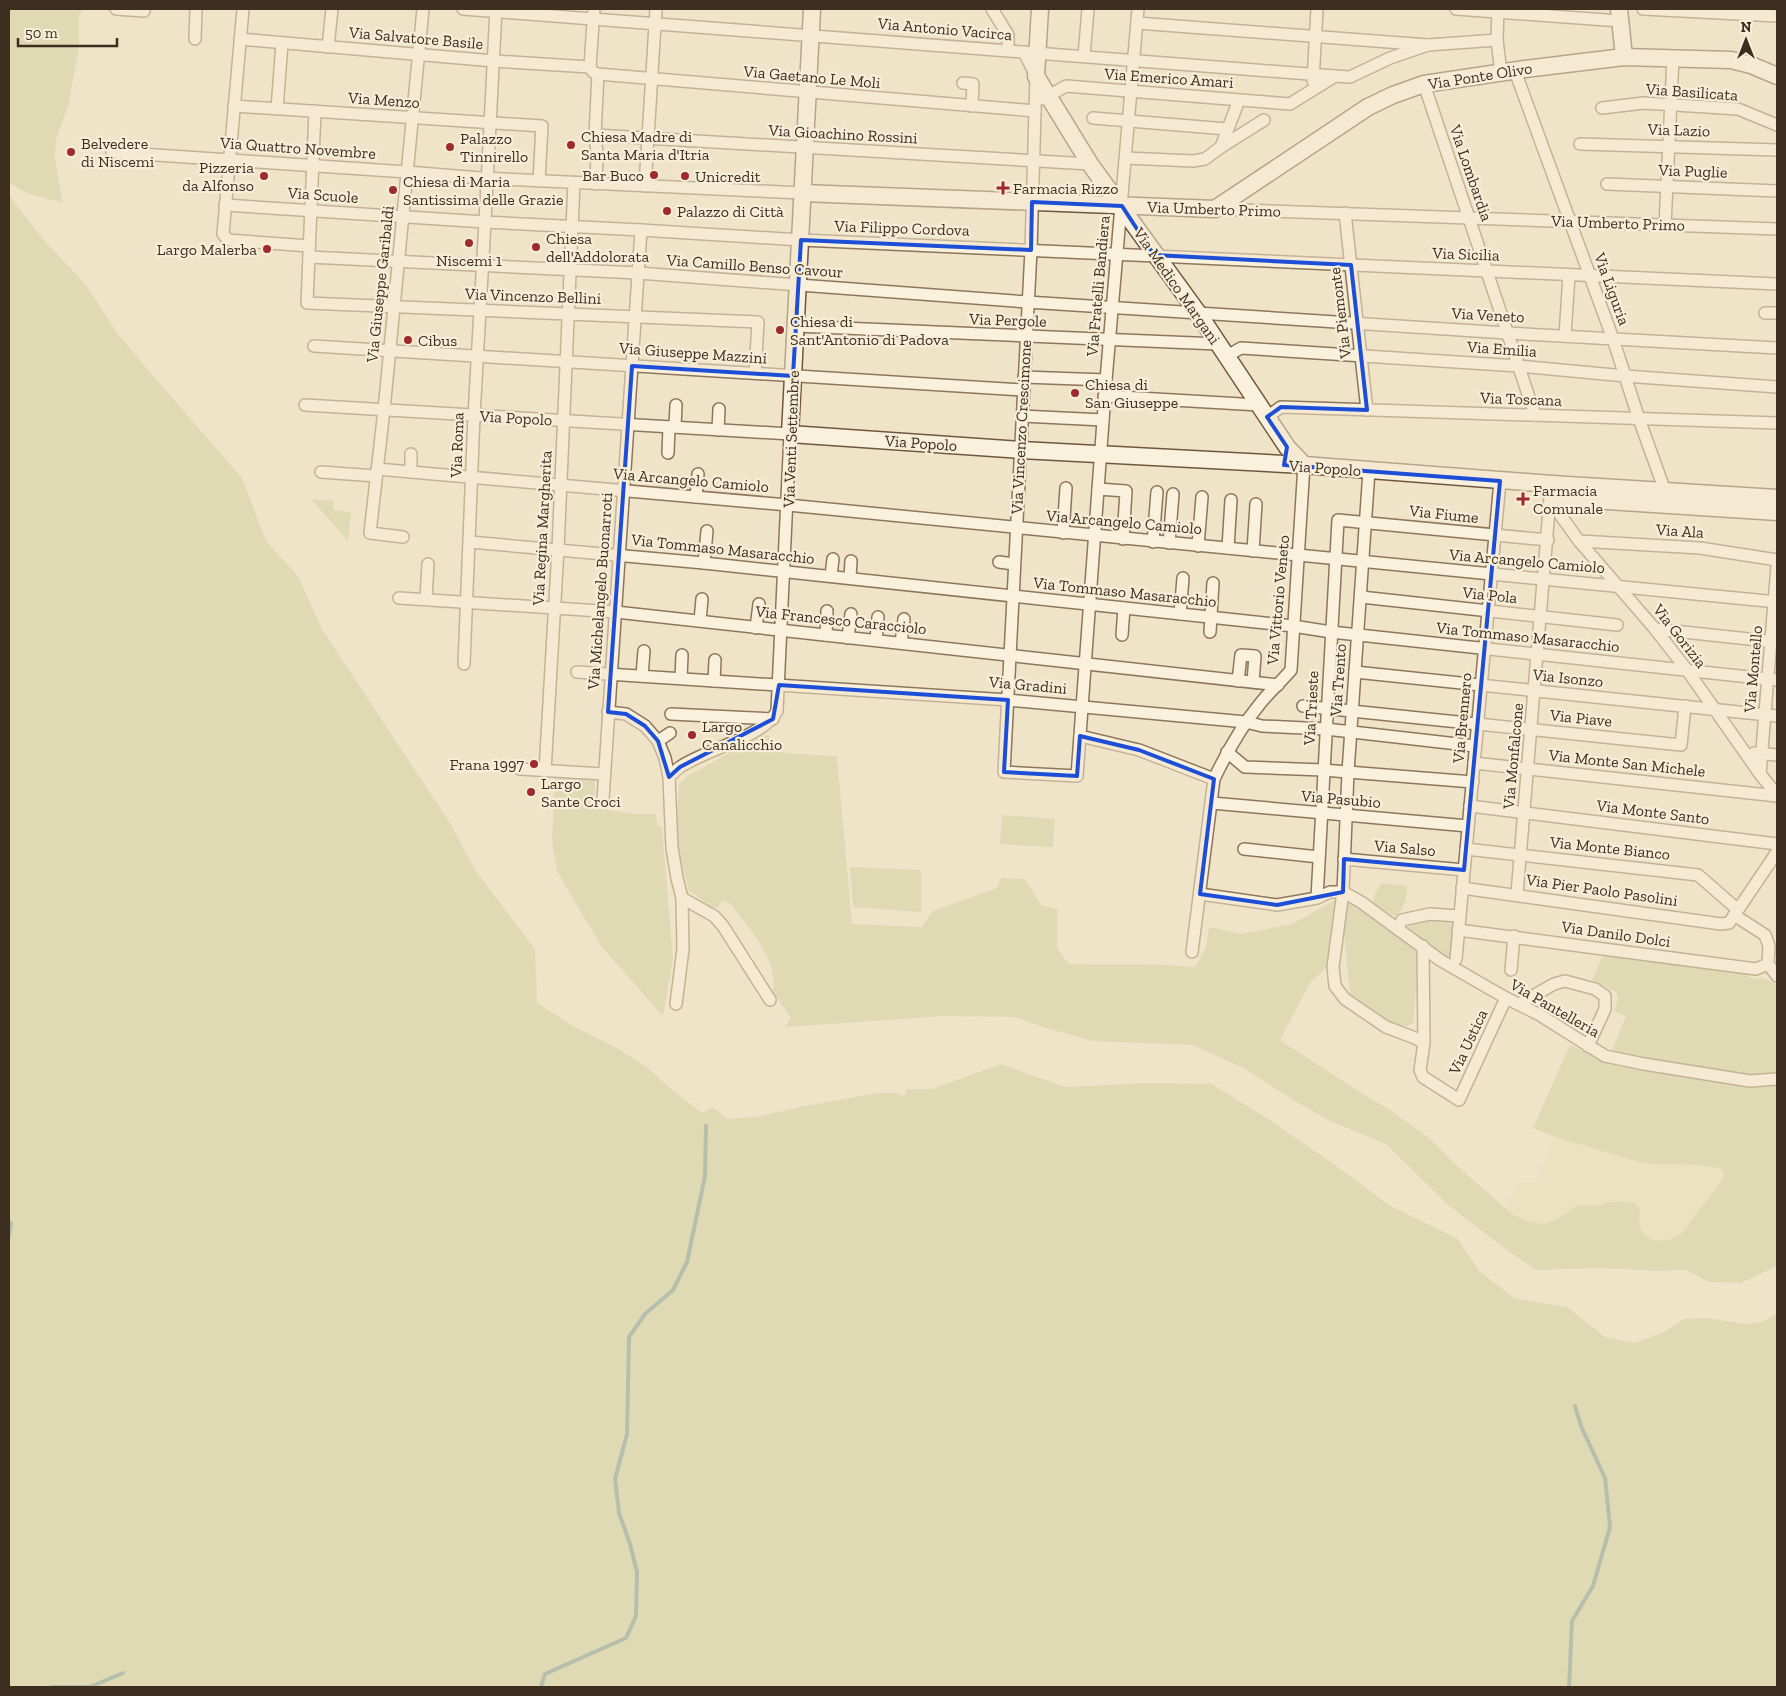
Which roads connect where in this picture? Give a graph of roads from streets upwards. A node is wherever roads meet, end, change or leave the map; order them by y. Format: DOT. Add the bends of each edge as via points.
graph roads {
  1 [pos="116,9"];
  2 [pos="144,9"];
  3 [pos="196,9"];
  4 [pos="243,9"];
  5 [pos="332,9"];
  6 [pos="423,9"];
  7 [pos="463,9"];
  8 [pos="656,9"];
  9 [pos="812,9"];
  10 [pos="992,9"];
  11 [pos="1040,9"];
  12 [pos="1088,9"];
  13 [pos="1138,9"];
  14 [pos="1318,9"];
  15 [pos="1456,9"];
  16 [pos="1643,9"];
  17 [pos="496,10"];
  18 [pos="1498,10"];
  19 [pos="1728,12"];
  20 [pos="594,14"];
  21 [pos="1620,15"];
  22 [pos="1777,16"];
  23 [pos="655,23"];
  24 [pos="1137,23"];
  25 [pos="810,35"];
  26 [pos="1316,36"];
  27 [pos="195,39"];
  28 [pos="240,39"];
  29 [pos="1497,40"];
  30 [pos="282,43"];
  31 [pos="1428,45"];
  32 [pos="328,47"];
  33 [pos="1008,50"];
  34 [pos="1030,52"];
  35 [pos="418,55"];
  36 [pos="1084,56"];
  37 [pos="1624,58"];
  38 [pos="1672,58"];
  39 [pos="1134,60"];
  40 [pos="494,61"];
  41 [pos="594,70"];
  42 [pos="1508,72"];
  43 [pos="1314,74"];
  44 [pos="1335,76"];
  45 [pos="1777,76"];
  46 [pos="651,79"];
  47 [pos="963,83"];
  48 [pos="1424,84"];
  49 [pos="1313,90"];
  50 [pos="1131,92"];
  51 [pos="807,93"];
  52 [pos="1239,100"];
  53 [pos="1040,104"];
  54 [pos="1671,105"];
  55 [pos="234,106"];
  56 [pos="972,106"];
  57 [pos="1602,108"];
  58 [pos="277,109"];
  59 [pos="315,112"];
  60 [pos="413,118"];
  61 [pos="1093,118"];
  62 [pos="1264,120"];
  63 [pos="1129,121"];
  64 [pos="491,123"];
  65 [pos="1777,125"];
  66 [pos="1227,129"];
  67 [pos="595,136"];
  68 [pos="647,139"];
  69 [pos="1580,144"];
  70 [pos="1668,146"];
  71 [pos="1221,147"];
  72 [pos="804,148"];
  73 [pos="1777,150"];
  74 [pos="112,152"];
  75 [pos="1126,158"];
  76 [pos="228,159"];
  77 [pos="1033,161"];
  78 [pos="1090,164"];
  79 [pos="313,165"];
  80 [pos="407,172"];
  81 [pos="485,176"];
  82 [pos="597,180"];
  83 [pos="539,181"];
  84 [pos="574,183"];
  85 [pos="647,183"];
  86 [pos="1607,184"];
  87 [pos="1667,187"];
  88 [pos="1777,191"];
  89 [pos="802,193"];
  90 [pos="1032,202"];
  91 [pos="225,205"];
  92 [pos="1122,206"];
  93 [pos="1215,209"];
  94 [pos="311,211"];
  95 [pos="1345,214"];
  96 [pos="404,217"];
  97 [pos="1469,218"];
  98 [pos="1570,222"];
  99 [pos="483,224"];
  100 [pos="1665,225"];
  101 [pos="571,229"];
  102 [pos="1777,229"];
  103 [pos="643,232"];
  104 [pos="801,240"];
  105 [pos="1031,250"];
  106 [pos="309,252"];
  107 [pos="1118,253"];
  108 [pos="1154,255"];
  109 [pos="398,262"];
  110 [pos="1351,265"];
  111 [pos="483,266"];
  112 [pos="570,270"];
  113 [pos="1486,271"];
  114 [pos="638,273"];
  115 [pos="1570,275"];
  116 [pos="1590,276"];
  117 [pos="1777,284"];
  118 [pos="798,285"];
  119 [pos="1027,302"];
  120 [pos="394,307"];
  121 [pos="1112,308"];
  122 [pos="481,309"];
  123 [pos="568,313"];
  124 [pos="1198,313"];
  125 [pos="1765,313"];
  126 [pos="1777,313"];
  127 [pos="636,316"];
  128 [pos="1357,323"];
  129 [pos="796,326"];
  130 [pos="1507,333"];
  131 [pos="1565,336"];
  132 [pos="1026,337"];
  133 [pos="1110,339"];
  134 [pos="1613,339"];
  135 [pos="314,346"];
  136 [pos="1777,348"];
  137 [pos="390,350"];
  138 [pos="1223,350"];
  139 [pos="478,356"];
  140 [pos="1361,356"];
  141 [pos="566,362"];
  142 [pos="632,366"];
  143 [pos="1518,366"];
  144 [pos="755,373"];
  145 [pos="793,376"];
  146 [pos="1625,376"];
  147 [pos="1024,377"];
  148 [pos="1106,380"];
  149 [pos="1777,387"];
  150 [pos="1024,390"];
  151 [pos="1104,396"];
  152 [pos="305,405"];
  153 [pos="676,405"];
  154 [pos="719,409"];
  155 [pos="384,410"];
  156 [pos="1367,410"];
  157 [pos="1263,411"];
  158 [pos="1535,415"];
  159 [pos="474,416"];
  160 [pos="1022,416"];
  161 [pos="1639,419"];
  162 [pos="1103,420"];
  163 [pos="564,421"];
  164 [pos="1777,423"];
  165 [pos="629,424"];
  166 [pos="672,427"];
  167 [pos="718,430"];
  168 [pos="790,434"];
  169 [pos="1287,447"];
  170 [pos="1021,450"];
  171 [pos="668,453"];
  172 [pos="412,454"];
  173 [pos="1100,455"];
  174 [pos="1284,465"];
  175 [pos="1304,466"];
  176 [pos="411,471"];
  177 [pos="1370,471"];
  178 [pos="322,472"];
  179 [pos="377,472"];
  180 [pos="698,474"];
  181 [pos="472,477"];
  182 [pos="1500,480"];
  183 [pos="561,485"];
  184 [pos="1066,488"];
  185 [pos="1098,489"];
  186 [pos="624,490"];
  187 [pos="1548,490"];
  188 [pos="1665,490"];
  189 [pos="1157,492"];
  190 [pos="1172,494"];
  191 [pos="696,497"];
  192 [pos="1202,497"];
  193 [pos="1777,498"];
  194 [pos="1231,500"];
  195 [pos="1256,504"];
  196 [pos="788,505"];
  197 [pos="1777,512"];
  198 [pos="1338,520"];
  199 [pos="1366,523"];
  200 [pos="1016,528"];
  201 [pos="707,531"];
  202 [pos="1063,533"];
  203 [pos="1495,535"];
  204 [pos="403,536"];
  205 [pos="1094,536"];
  206 [pos="1123,539"];
  207 [pos="1548,540"];
  208 [pos="1579,541"];
  209 [pos="470,542"];
  210 [pos="1153,542"];
  211 [pos="1168,543"];
  212 [pos="1198,546"];
  213 [pos="1228,548"];
  214 [pos="558,549"];
  215 [pos="1253,551"];
  216 [pos="619,555"];
  217 [pos="1298,555"];
  218 [pos="833,558"];
  219 [pos="1336,559"];
  220 [pos="1777,560"];
  221 [pos="852,561"];
  222 [pos="999,562"];
  223 [pos="1363,562"];
  224 [pos="704,563"];
  225 [pos="428,564"];
  226 [pos="1014,564"];
  227 [pos="1777,566"];
  228 [pos="785,571"];
  229 [pos="1492,574"];
  230 [pos="831,576"];
  231 [pos="850,578"];
  232 [pos="1183,578"];
  233 [pos="1544,580"];
  234 [pos="1213,583"];
  235 [pos="1619,586"];
  236 [pos="1013,596"];
  237 [pos="1360,597"];
  238 [pos="400,598"];
  239 [pos="426,599"];
  240 [pos="702,599"];
  241 [pos="467,602"];
  242 [pos="1776,602"];
  243 [pos="759,604"];
  244 [pos="1089,604"];
  245 [pos="554,607"];
  246 [pos="1124,608"];
  247 [pos="1488,611"];
  248 [pos="616,612"];
  249 [pos="827,612"];
  250 [pos="851,614"];
  251 [pos="1180,614"];
  252 [pos="1541,616"];
  253 [pos="878,617"];
  254 [pos="1211,617"];
  255 [pos="904,619"];
  256 [pos="700,621"];
  257 [pos="1617,625"];
  258 [pos="1293,626"];
  259 [pos="756,628"];
  260 [pos="1655,629"];
  261 [pos="782,630"];
  262 [pos="1210,632"];
  263 [pos="1331,632"];
  264 [pos="1358,634"];
  265 [pos="826,635"];
  266 [pos="1122,635"];
  267 [pos="848,638"];
  268 [pos="876,640"];
  269 [pos="1774,642"];
  270 [pos="901,643"];
  271 [pos="1484,649"];
  272 [pos="644,651"];
  273 [pos="1538,654"];
  274 [pos="682,655"];
  275 [pos="1010,655"];
  276 [pos="715,660"];
  277 [pos="1085,663"];
  278 [pos="464,664"];
  279 [pos="1687,670"];
  280 [pos="577,672"];
  281 [pos="1355,672"];
  282 [pos="611,674"];
  283 [pos="642,676"];
  284 [pos="681,678"];
  285 [pos="1238,680"];
  286 [pos="1773,680"];
  287 [pos="714,681"];
  288 [pos="1253,682"];
  289 [pos="779,685"];
  290 [pos="1278,685"];
  291 [pos="1481,685"];
  292 [pos="1535,690"];
  293 [pos="1008,700"];
  294 [pos="1082,706"];
  295 [pos="1303,706"];
  296 [pos="1685,706"];
  297 [pos="1327,708"];
  298 [pos="1715,710"];
  299 [pos="1352,711"];
  300 [pos="608,712"];
  301 [pos="671,714"];
  302 [pos="1765,715"];
  303 [pos="1777,716"];
  304 [pos="773,719"];
  305 [pos="1246,722"];
  306 [pos="1478,724"];
  307 [pos="1326,729"];
  308 [pos="1532,729"];
  309 [pos="1351,732"];
  310 [pos="670,733"];
  311 [pos="1080,736"];
  312 [pos="658,741"];
  313 [pos="1476,746"];
  314 [pos="1227,752"];
  315 [pos="1746,752"];
  316 [pos="1762,754"];
  317 [pos="1777,756"];
  318 [pos="1474,763"];
  319 [pos="520,769"];
  320 [pos="549,769"];
  321 [pos="1528,769"];
  322 [pos="1323,770"];
  323 [pos="1348,772"];
  324 [pos="604,774"];
  325 [pos="1760,774"];
  326 [pos="1077,776"];
  327 [pos="668,778"];
  328 [pos="1214,778"];
  329 [pos="1472,782"];
  330 [pos="1777,795"];
  331 [pos="603,800"];
  332 [pos="1212,803"];
  333 [pos="1470,806"];
  334 [pos="1524,812"];
  335 [pos="1321,813"];
  336 [pos="1346,815"];
  337 [pos="1468,826"];
  338 [pos="1777,844"];
  339 [pos="1244,849"];
  340 [pos="1466,849"];
  341 [pos="1777,852"];
  342 [pos="1521,855"];
  343 [pos="1319,857"];
  344 [pos="1344,859"];
  345 [pos="1464,870"];
  346 [pos="1462,888"];
  347 [pos="1343,892"];
  348 [pos="1200,894"];
  349 [pos="1517,894"];
  350 [pos="682,898"];
  351 [pos="1317,898"];
  352 [pos="1735,912"];
  353 [pos="1459,916"];
  354 [pos="1398,928"];
  355 [pos="1458,930"];
  356 [pos="1514,936"];
  357 [pos="1423,946"];
  358 [pos="1192,952"];
  359 [pos="1456,959"];
  360 [pos="1768,964"];
  361 [pos="1511,970"];
  362 [pos="1777,976"];
  363 [pos="1506,998"];
  364 [pos="770,1000"];
  365 [pos="676,1004"];
  366 [pos="1519,1004"];
  367 [pos="1424,1044"];
  368 [pos="1588,1046"];
  369 [pos="1777,1079"];
  1 -- 2 [label="street"];
  3 -- 27 [label="street"];
  4 -- 28 [label="street"];
  5 -- 32 [label="street"];
  6 -- 35 [label="street, Via Giuseppe Garibaldi"];
  7 -- 17 [label="street, Via Antonio Vacirca"];
  8 -- 23 [label="street"];
  9 -- 25 [label="street, Via Venti Settembre"];
  10 -- 33 [label="street" via="1008,36"];
  11 -- 34 [label="street"];
  12 -- 36 [label="street"];
  13 -- 24 [label="street, Via Fratelli Bandiera"];
  14 -- 26 [label="street"];
  15 -- 18 [label="street"];
  16 -- 19 [label="street"];
  17 -- 20 [label="street, Via Antonio Vacirca"];
  17 -- 40 [label="street, Via Roma"];
  18 -- 21 [label="street"];
  18 -- 29 [label="street, Via Liguria"];
  19 -- 22 [label="street"];
  20 -- 23 [label="street, Via Antonio Vacirca"];
  20 -- 41 [label="street"];
  21 -- 37 [label="street"];
  23 -- 25 [label="street, Via Antonio Vacirca"];
  23 -- 46 [label="street"];
  24 -- 26 [label="street"];
  24 -- 39 [label="street, Via Fratelli Bandiera"];
  25 -- 33 [label="street, Via Antonio Vacirca"];
  25 -- 51 [label="street, Via Venti Settembre"];
  26 -- 31 [label="street"];
  26 -- 43 [label="street"];
  28 -- 30 [label="street, Via Salvatore Basile"];
  28 -- 55 [label="street"];
  29 -- 31 [label="street"];
  29 -- 42 [label="street, Via Liguria"];
  30 -- 32 [label="street, Via Salvatore Basile"];
  30 -- 58 [label="street"];
  31 -- 44 [label="street" via="1350,77"];
  32 -- 35 [label="street, Via Salvatore Basile"];
  33 -- 34 [label="street, Via Antonio Vacirca"];
  34 -- 36 [label="street, Via Antonio Vacirca"];
  34 -- 53 [label="street, Via Medico Margani"];
  35 -- 40 [label="street, Via Salvatore Basile"];
  35 -- 60 [label="street, Via Giuseppe Garibaldi"];
  36 -- 39 [label="street, Via Antonio Vacirca"];
  37 -- 38 [label="street, Via Ponte Olivo"];
  37 -- 42 [label="street, Via Ponte Olivo"];
  38 -- 45 [label="street, Via Ponte Olivo" via="1731,60"];
  38 -- 54 [label="street"];
  39 -- 43 [label="street, Via Antonio Vacirca"];
  39 -- 50 [label="street, Via Fratelli Bandiera"];
  40 -- 41 [label="street, Via Salvatore Basile"];
  40 -- 64 [label="street, Via Roma"];
  41 -- 46 [label="street, Via Gaetano Le Moli"];
  41 -- 67 [label="street"];
  42 -- 48 [label="street, Via Ponte Olivo"];
  42 -- 98 [label="street, Via Liguria"];
  43 -- 44 [label="street, Via Antonio Vacirca"];
  43 -- 49 [label="street"];
  44 -- 49 [label="street"];
  46 -- 51 [label="street, Via Gaetano Le Moli"];
  46 -- 68 [label="street"];
  47 -- 56 [label="street" via="973,84"];
  48 -- 93 [label="street, Via Ponte Olivo" via="1368,107"];
  48 -- 97 [label="street, Via Lombardia"];
  49 -- 52 [label="street, Via Emerico Amari" via="1290,104"];
  50 -- 52 [label="street, Via Emerico Amari"];
  50 -- 53 [label="street, Via Emerico Amari" via="1066,86"];
  50 -- 63 [label="street, Via Fratelli Bandiera"];
  51 -- 56 [label="street, Via Gaetano Le Moli"];
  51 -- 72 [label="street, Via Venti Settembre"];
  52 -- 66 [label="street"];
  53 -- 56 [label="street, Via Gaetano Le Moli"];
  53 -- 77 [label="street, Via Vincenzo Crescimone"];
  53 -- 78 [label="street, Via Medico Margani"];
  54 -- 57 [label="street, Via Basilicata"];
  54 -- 65 [label="street, Via Basilicata" via="1738,109"];
  54 -- 70 [label="street"];
  55 -- 58 [label="street, Via Menzo"];
  55 -- 76 [label="street"];
  58 -- 59 [label="street, Via Menzo"];
  59 -- 60 [label="street, Via Menzo"];
  59 -- 79 [label="street"];
  60 -- 64 [label="street, Via Menzo"];
  60 -- 80 [label="street, Via Giuseppe Garibaldi"];
  61 -- 63 [label="street"];
  62 -- 71 [label="street"];
  63 -- 66 [label="street"];
  63 -- 75 [label="street, Via Fratelli Bandiera"];
  64 -- 81 [label="street, Via Roma"];
  64 -- 83 [label="street, Via Menzo" via="542,126"];
  66 -- 71 [label="street"];
  67 -- 68 [label="street, Via Gioachino Rossini"];
  67 -- 82 [label="street"];
  68 -- 72 [label="street, Via Gioachino Rossini"];
  68 -- 85 [label="street"];
  69 -- 70 [label="street, Via Lazio"];
  70 -- 73 [label="street, Via Lazio"];
  70 -- 87 [label="street"];
  71 -- 75 [label="street" via="1194,161"];
  72 -- 77 [label="street, Via Gioachino Rossini"];
  72 -- 89 [label="street, Via Venti Settembre"];
  74 -- 76 [label="street, Via Quattro Novembre"];
  75 -- 92 [label="street, Via Fratelli Bandiera"];
  76 -- 79 [label="street, Via Quattro Novembre"];
  76 -- 91 [label="street"];
  77 -- 78 [label="street, Via Gioachino Rossini"];
  77 -- 90 [label="street, Via Vincenzo Crescimone"];
  78 -- 92 [label="street, Via Medico Margani"];
  79 -- 80 [label="street, Via Quattro Novembre"];
  79 -- 94 [label="street"];
  80 -- 81 [label="street, Via Quattro Novembre"];
  80 -- 96 [label="street, Via Giuseppe Garibaldi"];
  81 -- 83 [label="street, Via Quattro Novembre"];
  81 -- 99 [label="street, Via Roma"];
  82 -- 84 [label="street, Via Umberto Primo"];
  82 -- 85 [label="street, Via Umberto Primo"];
  83 -- 84 [label="street, Via Quattro Novembre"];
  84 -- 101 [label="street, Via Regina Margherita"];
  85 -- 89 [label="street, Via Umberto Primo"];
  86 -- 87 [label="street, Via Puglie"];
  87 -- 88 [label="street, Via Puglie"];
  87 -- 100 [label="street"];
  89 -- 90 [label="street, Via Umberto Primo"];
  89 -- 104 [label="street, Via Venti Settembre"];
  90 -- 92 [label="street, Via Umberto Primo"];
  90 -- 105 [label="street, Via Vincenzo Crescimone"];
  91 -- 94 [label="street, Via Scuole"];
  91 -- 106 [label="street, Via Camillo Benso Cavour" via="223,234 228,240"];
  92 -- 93 [label="street, Via Umberto Primo"];
  92 -- 107 [label="street, Via Fratelli Bandiera"];
  92 -- 108 [label="street, Via Medico Margani"];
  93 -- 95 [label="street, Via Umberto Primo"];
  94 -- 96 [label="street, Via Scuole"];
  94 -- 106 [label="street"];
  95 -- 97 [label="street, Via Umberto Primo"];
  95 -- 110 [label="street, Via Piemonte"];
  96 -- 99 [label="street, Via Scuole"];
  96 -- 109 [label="street, Via Giuseppe Garibaldi"];
  97 -- 98 [label="street, Via Umberto Primo"];
  97 -- 113 [label="street, Via Lombardia"];
  98 -- 100 [label="street, Via Umberto Primo"];
  98 -- 116 [label="street, Via Liguria"];
  99 -- 101 [label="street, Via Scuole"];
  99 -- 111 [label="street, Via Roma"];
  100 -- 102 [label="street, Via Umberto Primo"];
  101 -- 103 [label="street, Via Filippo Cordova"];
  101 -- 112 [label="street, Via Regina Margherita"];
  103 -- 104 [label="street, Via Filippo Cordova"];
  103 -- 114 [label="street, Via Michelangelo Buonarroti"];
  104 -- 105 [label="street, Via Filippo Cordova"];
  104 -- 118 [label="street, Via Venti Settembre"];
  105 -- 107 [label="street, Via Filippo Cordova"];
  105 -- 119 [label="street, Via Vincenzo Crescimone"];
  106 -- 109 [label="street, Via Camillo Benso Cavour"];
  106 -- 120 [label="street, Via Vincenzo Bellini" via="307,303"];
  107 -- 108 [label="street, Via Filippo Cordova"];
  107 -- 121 [label="street, Via Fratelli Bandiera"];
  108 -- 110 [label="street, Via Sicilia"];
  108 -- 124 [label="street, Via Medico Margani"];
  109 -- 111 [label="street, Via Camillo Benso Cavour"];
  109 -- 120 [label="street, Via Giuseppe Garibaldi"];
  110 -- 113 [label="street, Via Sicilia"];
  110 -- 128 [label="street, Via Piemonte"];
  111 -- 112 [label="street, Via Camillo Benso Cavour"];
  111 -- 122 [label="street, Via Roma"];
  112 -- 114 [label="street, Via Camillo Benso Cavour"];
  112 -- 123 [label="street, Via Regina Margherita"];
  113 -- 115 [label="street, Via Sicilia"];
  113 -- 130 [label="street, Via Lombardia"];
  114 -- 118 [label="street, Via Camillo Benso Cavour"];
  114 -- 127 [label="street, Via Michelangelo Buonarroti"];
  115 -- 116 [label="street, Via Sicilia"];
  115 -- 131 [label="street"];
  116 -- 117 [label="street, Via Sicilia"];
  116 -- 134 [label="street, Via Liguria"];
  118 -- 119 [label="street, Via Camillo Benso Cavour"];
  118 -- 129 [label="street, Via Venti Settembre"];
  119 -- 121 [label="street, Via Camillo Benso Cavour"];
  119 -- 132 [label="street, Via Vincenzo Crescimone"];
  120 -- 122 [label="street, Via Vincenzo Bellini"];
  120 -- 137 [label="street, Via Giuseppe Garibaldi"];
  121 -- 124 [label="street, Via Camillo Benso Cavour"];
  121 -- 133 [label="street, Via Fratelli Bandiera"];
  122 -- 123 [label="street, Via Vincenzo Bellini"];
  122 -- 139 [label="street, Via Roma"];
  123 -- 127 [label="street, Via Vincenzo Bellini"];
  123 -- 141 [label="street, Via Regina Margherita"];
  124 -- 128 [label="street, Via Veneto"];
  124 -- 138 [label="street, Via Medico Margani"];
  125 -- 126 [label="street"];
  127 -- 142 [label="street, Via Michelangelo Buonarroti"];
  127 -- 144 [label="street, Via Vincenzo Bellini" via="758,322"];
  128 -- 130 [label="street, Via Veneto"];
  128 -- 140 [label="street, Via Piemonte"];
  129 -- 132 [label="street, Via Pergole"];
  129 -- 145 [label="street, Via Venti Settembre"];
  130 -- 131 [label="street, Via Veneto"];
  130 -- 143 [label="street, Via Lombardia"];
  131 -- 134 [label="street, Via Veneto"];
  132 -- 133 [label="street, Via Pergole"];
  132 -- 147 [label="street, Via Vincenzo Crescimone"];
  133 -- 138 [label="street, Via Pergole"];
  133 -- 148 [label="street, Via Fratelli Bandiera"];
  134 -- 136 [label="street, Via Veneto"];
  134 -- 146 [label="street, Via Liguria"];
  135 -- 137 [label="street, Via Giuseppe Mazzini"];
  137 -- 139 [label="street, Via Giuseppe Mazzini"];
  137 -- 155 [label="street, Via Giuseppe Garibaldi"];
  138 -- 140 [label="street, Via Emilia" via="1241,348"];
  138 -- 157 [label="street, Via Medico Margani"];
  139 -- 141 [label="street, Via Giuseppe Mazzini"];
  139 -- 159 [label="street, Via Roma"];
  140 -- 143 [label="street, Via Emilia"];
  140 -- 156 [label="street, Via Piemonte"];
  141 -- 142 [label="street, Via Giuseppe Mazzini"];
  141 -- 163 [label="street, Via Regina Margherita"];
  142 -- 144 [label="street, Via Giuseppe Mazzini"];
  142 -- 165 [label="street, Via Michelangelo Buonarroti"];
  143 -- 146 [label="street, Via Emilia"];
  143 -- 158 [label="street, Via Lombardia"];
  144 -- 145 [label="street, Via Giuseppe Mazzini"];
  145 -- 150 [label="street, Via Giuseppe Mazzini"];
  145 -- 168 [label="street, Via Venti Settembre"];
  146 -- 149 [label="street, Via Emilia"];
  146 -- 161 [label="street, Via Liguria"];
  147 -- 148 [label="street"];
  147 -- 150 [label="street, Via Vincenzo Crescimone"];
  148 -- 151 [label="street, Via Fratelli Bandiera"];
  150 -- 160 [label="street, Via Vincenzo Crescimone"];
  151 -- 157 [label="street"];
  151 -- 162 [label="street, Via Fratelli Bandiera"];
  152 -- 155 [label="street, Via Popolo"];
  153 -- 166 [label="street"];
  154 -- 167 [label="street"];
  155 -- 159 [label="street, Via Popolo"];
  155 -- 179 [label="street, Via Giuseppe Garibaldi"];
  156 -- 157 [label="street, Via Toscana" via="1280,407"];
  156 -- 158 [label="street, Via Toscana"];
  157 -- 169 [label="street, Via Medico Margani"];
  158 -- 161 [label="street, Via Toscana"];
  159 -- 163 [label="street, Via Popolo"];
  159 -- 181 [label="street, Via Roma"];
  160 -- 162 [label="street"];
  160 -- 170 [label="street, Via Vincenzo Crescimone"];
  161 -- 164 [label="street, Via Toscana"];
  161 -- 188 [label="street, Via Liguria"];
  162 -- 173 [label="street, Via Fratelli Bandiera"];
  163 -- 165 [label="street, Via Popolo"];
  163 -- 183 [label="street, Via Regina Margherita"];
  165 -- 166 [label="street, Via Popolo"];
  165 -- 186 [label="street, Via Michelangelo Buonarroti"];
  166 -- 167 [label="street, Via Popolo"];
  166 -- 171 [label="street"];
  167 -- 168 [label="street, Via Popolo"];
  168 -- 170 [label="street, Via Popolo"];
  168 -- 196 [label="street, Via Venti Settembre"];
  169 -- 174 [label="street"];
  169 -- 175 [label="street, Via Medico Margani"];
  170 -- 173 [label="street, Via Popolo"];
  170 -- 200 [label="street, Via Vincenzo Crescimone"];
  172 -- 176 [label="street"];
  173 -- 174 [label="street, Via Popolo"];
  173 -- 185 [label="street, Via Fratelli Bandiera"];
  174 -- 175 [label="street, Via Popolo"];
  175 -- 177 [label="street, Via Popolo"];
  175 -- 217 [label="street, Via Vittorio Veneto"];
  176 -- 179 [label="street, Via Arcangelo Camiolo"];
  176 -- 181 [label="street, Via Arcangelo Camiolo"];
  177 -- 182 [label="street, Via Popolo"];
  177 -- 199 [label="street, Via Trento"];
  178 -- 179 [label="street, Via Arcangelo Camiolo"];
  179 -- 204 [label="street, Via Giuseppe Garibaldi" via="370,533"];
  180 -- 191 [label="street"];
  181 -- 183 [label="street, Via Arcangelo Camiolo"];
  181 -- 209 [label="street, Via Roma"];
  182 -- 187 [label="street, Via Popolo"];
  182 -- 203 [label="street, Via Brennero"];
  183 -- 186 [label="street, Via Arcangelo Camiolo"];
  183 -- 214 [label="street, Via Regina Margherita"];
  184 -- 202 [label="street"];
  185 -- 205 [label="street, Via Fratelli Bandiera"];
  185 -- 206 [label="street" via="1126,490"];
  186 -- 191 [label="street, Via Arcangelo Camiolo"];
  186 -- 216 [label="street, Via Michelangelo Buonarroti"];
  187 -- 188 [label="street, Via Popolo"];
  187 -- 197 [label="street, Via Popolo" via="1562,498"];
  187 -- 207 [label="street, Via Monfalcone"];
  187 -- 208 [label="street, Via Gorizia"];
  188 -- 193 [label="street, Via Popolo"];
  189 -- 210 [label="street"];
  190 -- 211 [label="street"];
  191 -- 196 [label="street, Via Arcangelo Camiolo"];
  192 -- 212 [label="street"];
  194 -- 213 [label="street"];
  195 -- 215 [label="street"];
  196 -- 200 [label="street, Via Arcangelo Camiolo"];
  196 -- 228 [label="street, Via Venti Settembre"];
  198 -- 199 [label="street, Via Fiume"];
  198 -- 219 [label="street, Via Trieste"];
  199 -- 203 [label="street, Via Fiume"];
  199 -- 223 [label="street, Via Trento"];
  200 -- 202 [label="street, Via Arcangelo Camiolo"];
  200 -- 226 [label="street, Via Vincenzo Crescimone"];
  201 -- 224 [label="street"];
  202 -- 205 [label="street, Via Arcangelo Camiolo"];
  203 -- 207 [label="street, Via Fiume"];
  203 -- 229 [label="street, Via Brennero"];
  205 -- 206 [label="street, Via Arcangelo Camiolo"];
  205 -- 244 [label="street, Via Fratelli Bandiera"];
  206 -- 210 [label="street, Via Arcangelo Camiolo"];
  207 -- 233 [label="street, Via Monfalcone"];
  208 -- 220 [label="street, Via Ala" via="1700,548"];
  208 -- 235 [label="street, Via Gorizia"];
  209 -- 214 [label="street, Via Tommaso Masaracchio"];
  209 -- 241 [label="street, Via Roma"];
  210 -- 211 [label="street, Via Arcangelo Camiolo"];
  211 -- 212 [label="street, Via Arcangelo Camiolo"];
  212 -- 213 [label="street, Via Arcangelo Camiolo"];
  213 -- 215 [label="street, Via Arcangelo Camiolo"];
  214 -- 216 [label="street, Via Tommaso Masaracchio"];
  214 -- 245 [label="street, Via Regina Margherita"];
  215 -- 217 [label="street, Via Arcangelo Camiolo"];
  216 -- 224 [label="street, Via Tommaso Masaracchio"];
  216 -- 248 [label="street, Via Michelangelo Buonarroti"];
  217 -- 219 [label="street, Via Arcangelo Camiolo"];
  217 -- 258 [label="street, Via Vittorio Veneto"];
  218 -- 230 [label="street"];
  219 -- 223 [label="street, Via Arcangelo Camiolo"];
  219 -- 263 [label="street, Via Trieste"];
  221 -- 231 [label="street"];
  222 -- 226 [label="street"];
  223 -- 229 [label="street, Via Arcangelo Camiolo"];
  223 -- 237 [label="street, Via Trento"];
  224 -- 228 [label="street, Via Tommaso Masaracchio"];
  225 -- 239 [label="street"];
  226 -- 236 [label="street, Via Vincenzo Crescimone"];
  227 -- 242 [label="street, Via Montello"];
  228 -- 230 [label="street, Via Tommaso Masaracchio"];
  228 -- 261 [label="street, Via Venti Settembre"];
  229 -- 233 [label="street, Via Arcangelo Camiolo"];
  229 -- 247 [label="street, Via Brennero"];
  230 -- 231 [label="street, Via Tommaso Masaracchio"];
  231 -- 236 [label="street, Via Tommaso Masaracchio"];
  232 -- 251 [label="street"];
  233 -- 235 [label="street, Via Arcangelo Camiolo"];
  233 -- 252 [label="street, Via Monfalcone"];
  234 -- 254 [label="street"];
  235 -- 242 [label="street, Via Arcangelo Camiolo"];
  235 -- 260 [label="street, Via Gorizia"];
  236 -- 244 [label="street, Via Tommaso Masaracchio"];
  236 -- 275 [label="street, Via Vincenzo Crescimone"];
  237 -- 247 [label="street, Via Pola"];
  237 -- 264 [label="street, Via Trento"];
  238 -- 239 [label="street, Via Francesco Caracciolo"];
  239 -- 241 [label="street, Via Francesco Caracciolo"];
  240 -- 256 [label="street"];
  241 -- 245 [label="street, Via Francesco Caracciolo"];
  241 -- 278 [label="street, Via Roma"];
  242 -- 269 [label="street, Via Montello"];
  243 -- 259 [label="street"];
  244 -- 246 [label="street, Via Tommaso Masaracchio"];
  244 -- 277 [label="street, Via Fratelli Bandiera"];
  245 -- 248 [label="street, Via Francesco Caracciolo"];
  245 -- 320 [label="street, Via Regina Margherita"];
  246 -- 251 [label="street, Via Tommaso Masaracchio"];
  246 -- 266 [label="street"];
  247 -- 252 [label="street, Via Pola"];
  247 -- 271 [label="street, Via Brennero"];
  248 -- 256 [label="street, Via Francesco Caracciolo"];
  248 -- 282 [label="street, Via Michelangelo Buonarroti"];
  249 -- 265 [label="street"];
  250 -- 267 [label="street"];
  251 -- 254 [label="street, Via Tommaso Masaracchio"];
  252 -- 257 [label="street, Via Pola"];
  252 -- 273 [label="street, Via Monfalcone"];
  253 -- 268 [label="street"];
  254 -- 258 [label="street, Via Tommaso Masaracchio"];
  254 -- 262 [label="street"];
  255 -- 270 [label="street"];
  256 -- 259 [label="street, Via Francesco Caracciolo"];
  258 -- 263 [label="street, Via Tommaso Masaracchio"];
  258 -- 290 [label="street, Via Vittorio Veneto" via="1292,670"];
  259 -- 261 [label="street, Via Francesco Caracciolo"];
  260 -- 269 [label="street"];
  260 -- 279 [label="street, Via Gorizia"];
  261 -- 265 [label="street, Via Francesco Caracciolo"];
  261 -- 289 [label="street, Via Venti Settembre"];
  263 -- 264 [label="street, Via Tommaso Masaracchio"];
  263 -- 297 [label="street, Via Trieste"];
  264 -- 271 [label="street, Via Tommaso Masaracchio"];
  264 -- 281 [label="street, Via Trento"];
  265 -- 267 [label="street, Via Francesco Caracciolo"];
  267 -- 268 [label="street, Via Francesco Caracciolo"];
  268 -- 270 [label="street, Via Francesco Caracciolo"];
  269 -- 286 [label="street, Via Montello"];
  270 -- 275 [label="street, Via Francesco Caracciolo"];
  271 -- 273 [label="street, Via Tommaso Masaracchio"];
  271 -- 291 [label="street, Via Brennero"];
  272 -- 283 [label="street"];
  273 -- 279 [label="street, Via Tommaso Masaracchio"];
  273 -- 292 [label="street, Via Monfalcone"];
  274 -- 284 [label="street"];
  275 -- 277 [label="street, Via Francesco Caracciolo"];
  275 -- 293 [label="street, Via Vincenzo Crescimone"];
  276 -- 287 [label="street"];
  277 -- 285 [label="street, Via Francesco Caracciolo"];
  277 -- 294 [label="street, Via Fratelli Bandiera"];
  279 -- 286 [label="street, Via Tommaso Masaracchio"];
  279 -- 298 [label="street, Via Gorizia"];
  280 -- 282 [label="street, Via Gradini"];
  281 -- 291 [label="street, Via Isonzo"];
  281 -- 299 [label="street, Via Trento"];
  282 -- 283 [label="street, Via Gradini"];
  282 -- 300 [label="street, Via Michelangelo Buonarroti"];
  283 -- 284 [label="street, Via Gradini"];
  284 -- 287 [label="street, Via Gradini"];
  285 -- 288 [label="street, Via Francesco Caracciolo"];
  285 -- 288 [label="street" via="1241,655 1255,656"];
  286 -- 302 [label="street, Via Montello"];
  287 -- 289 [label="street, Via Gradini"];
  288 -- 290 [label="street, Via Francesco Caracciolo"];
  289 -- 293 [label="street, Via Gradini"];
  289 -- 304 [label="street, Via Venti Settembre" via="777,711"];
  290 -- 305 [label="street, Via Vittorio Veneto"];
  291 -- 292 [label="street, Via Isonzo"];
  291 -- 306 [label="street, Via Brennero"];
  292 -- 296 [label="street, Via Isonzo"];
  292 -- 308 [label="street, Via Monfalcone"];
  293 -- 294 [label="street, Via Gradini"];
  293 -- 326 [label="street, Via Vincenzo Crescimone" via="1004,772"];
  294 -- 305 [label="street, Via Gradini"];
  294 -- 311 [label="street, Via Fratelli Bandiera"];
  295 -- 297 [label="street, Via Piave"];
  296 -- 298 [label="street, Via Isonzo"];
  296 -- 308 [label="street, Via Piave" via="1681,745"];
  297 -- 299 [label="street, Via Piave"];
  297 -- 307 [label="street, Via Trieste"];
  298 -- 302 [label="street, Via Isonzo"];
  298 -- 315 [label="street, Via Gorizia"];
  299 -- 306 [label="street, Via Piave"];
  299 -- 309 [label="street, Via Trento"];
  300 -- 312 [label="street" via="626,714 645,726"];
  300 -- 324 [label="street, Via Michelangelo Buonarroti"];
  301 -- 304 [label="street"];
  302 -- 303 [label="street, Via Isonzo"];
  302 -- 316 [label="street, Via Montello"];
  304 -- 327 [label="street" via="680,767"];
  305 -- 307 [label="street, Via Gradini" via="1262,726"];
  305 -- 314 [label="street, Via Vittorio Veneto"];
  306 -- 308 [label="street, Via Piave"];
  306 -- 313 [label="street, Via Brennero"];
  307 -- 309 [label="street, Via Gradini"];
  307 -- 322 [label="street, Via Trieste"];
  308 -- 321 [label="street, Via Monfalcone"];
  309 -- 313 [label="street, Via Gradini"];
  309 -- 323 [label="street, Via Trento"];
  310 -- 312 [label="street"];
  311 -- 326 [label="street, Via Fratelli Bandiera"];
  311 -- 328 [label="street" via="1139,750"];
  312 -- 327 [label="street"];
  313 -- 318 [label="street, Via Brennero"];
  314 -- 322 [label="street" via="1245,766"];
  314 -- 328 [label="street, Via Vittorio Veneto"];
  315 -- 316 [label="street"];
  315 -- 325 [label="street, Via Gorizia"];
  316 -- 317 [label="street"];
  316 -- 325 [label="street, Via Montello"];
  318 -- 321 [label="street, Via Monte San Michele"];
  318 -- 329 [label="street, Via Brennero"];
  319 -- 320 [label="street"];
  320 -- 324 [label="street"];
  321 -- 330 [label="street, Via Monte San Michele"];
  321 -- 334 [label="street, Via Monfalcone"];
  322 -- 323 [label="street"];
  322 -- 335 [label="street, Via Trieste"];
  323 -- 329 [label="street"];
  323 -- 336 [label="street, Via Trento"];
  324 -- 331 [label="street, Via Michelangelo Buonarroti"];
  325 -- 330 [label="street, Via Gorizia"];
  327 -- 350 [label="street" via="672,848"];
  328 -- 332 [label="street, Via Vittorio Veneto"];
  329 -- 333 [label="street, Via Brennero"];
  332 -- 335 [label="street, Via Pasubio"];
  332 -- 348 [label="street, Via Vittorio Veneto"];
  333 -- 334 [label="street, Via Monte Santo"];
  333 -- 337 [label="street, Via Brennero"];
  334 -- 338 [label="street, Via Monte Santo"];
  334 -- 342 [label="street, Via Monfalcone"];
  335 -- 336 [label="street, Via Pasubio"];
  335 -- 343 [label="street, Via Trieste"];
  336 -- 337 [label="street, Via Pasubio"];
  336 -- 344 [label="street, Via Trento"];
  337 -- 340 [label="street, Via Brennero"];
  339 -- 343 [label="street"];
  340 -- 342 [label="street, Via Monte Bianco"];
  340 -- 345 [label="street, Via Brennero"];
  341 -- 352 [label="street"];
  342 -- 349 [label="street, Via Monfalcone"];
  342 -- 352 [label="street, Via Monte Bianco" via="1698,875"];
  343 -- 351 [label="street, Via Trieste"];
  344 -- 345 [label="street, Via Salso"];
  344 -- 347 [label="street, Via Trento"];
  345 -- 346 [label="street, Via Brennero"];
  346 -- 349 [label="street, Via Pier Paolo Pasolini"];
  346 -- 353 [label="street, Via Brennero"];
  347 -- 351 [label="street" via="1330,892"];
  347 -- 354 [label="street, Via Pantelleria"];
  347 -- 367 [label="street, Via Trento" via="1333,967 1335,986 1345,999 1386,1027"];
  348 -- 351 [label="street" via="1277,905"];
  348 -- 358 [label="street, Via Vittorio Veneto"];
  349 -- 352 [label="street, Via Pier Paolo Pasolini" via="1720,924 1729,922"];
  350 -- 364 [label="street" via="714,916 724,926"];
  350 -- 365 [label="street" via="683,949"];
  352 -- 360 [label="street, Via Monte Bianco" via="1765,935 1769,946"];
  353 -- 354 [label="street" via="1430,914 1402,920"];
  353 -- 355 [label="street, Via Brennero"];
  354 -- 357 [label="street, Via Pantelleria"];
  355 -- 356 [label="street, Via Danilo Dolci"];
  355 -- 359 [label="street, Via Brennero"];
  356 -- 360 [label="street, Via Danilo Dolci" via="1756,969"];
  356 -- 361 [label="street"];
  357 -- 363 [label="street, Via Pantelleria" via="1440,960"];
  357 -- 367 [label="street"];
  360 -- 362 [label="street"];
  363 -- 366 [label="street, Via Pantelleria"];
  363 -- 367 [label="street, Via Ustica" via="1459,1100 1423,1077 1420,1070"];
  366 -- 368 [label="street, Via Pantelleria"];
  366 -- 368 [label="street" via="1565,981 1595,988 1605,996 1605,1009"];
  368 -- 369 [label="street, Via Pantelleria" via="1604,1056 1644,1064 1750,1081"];
}
